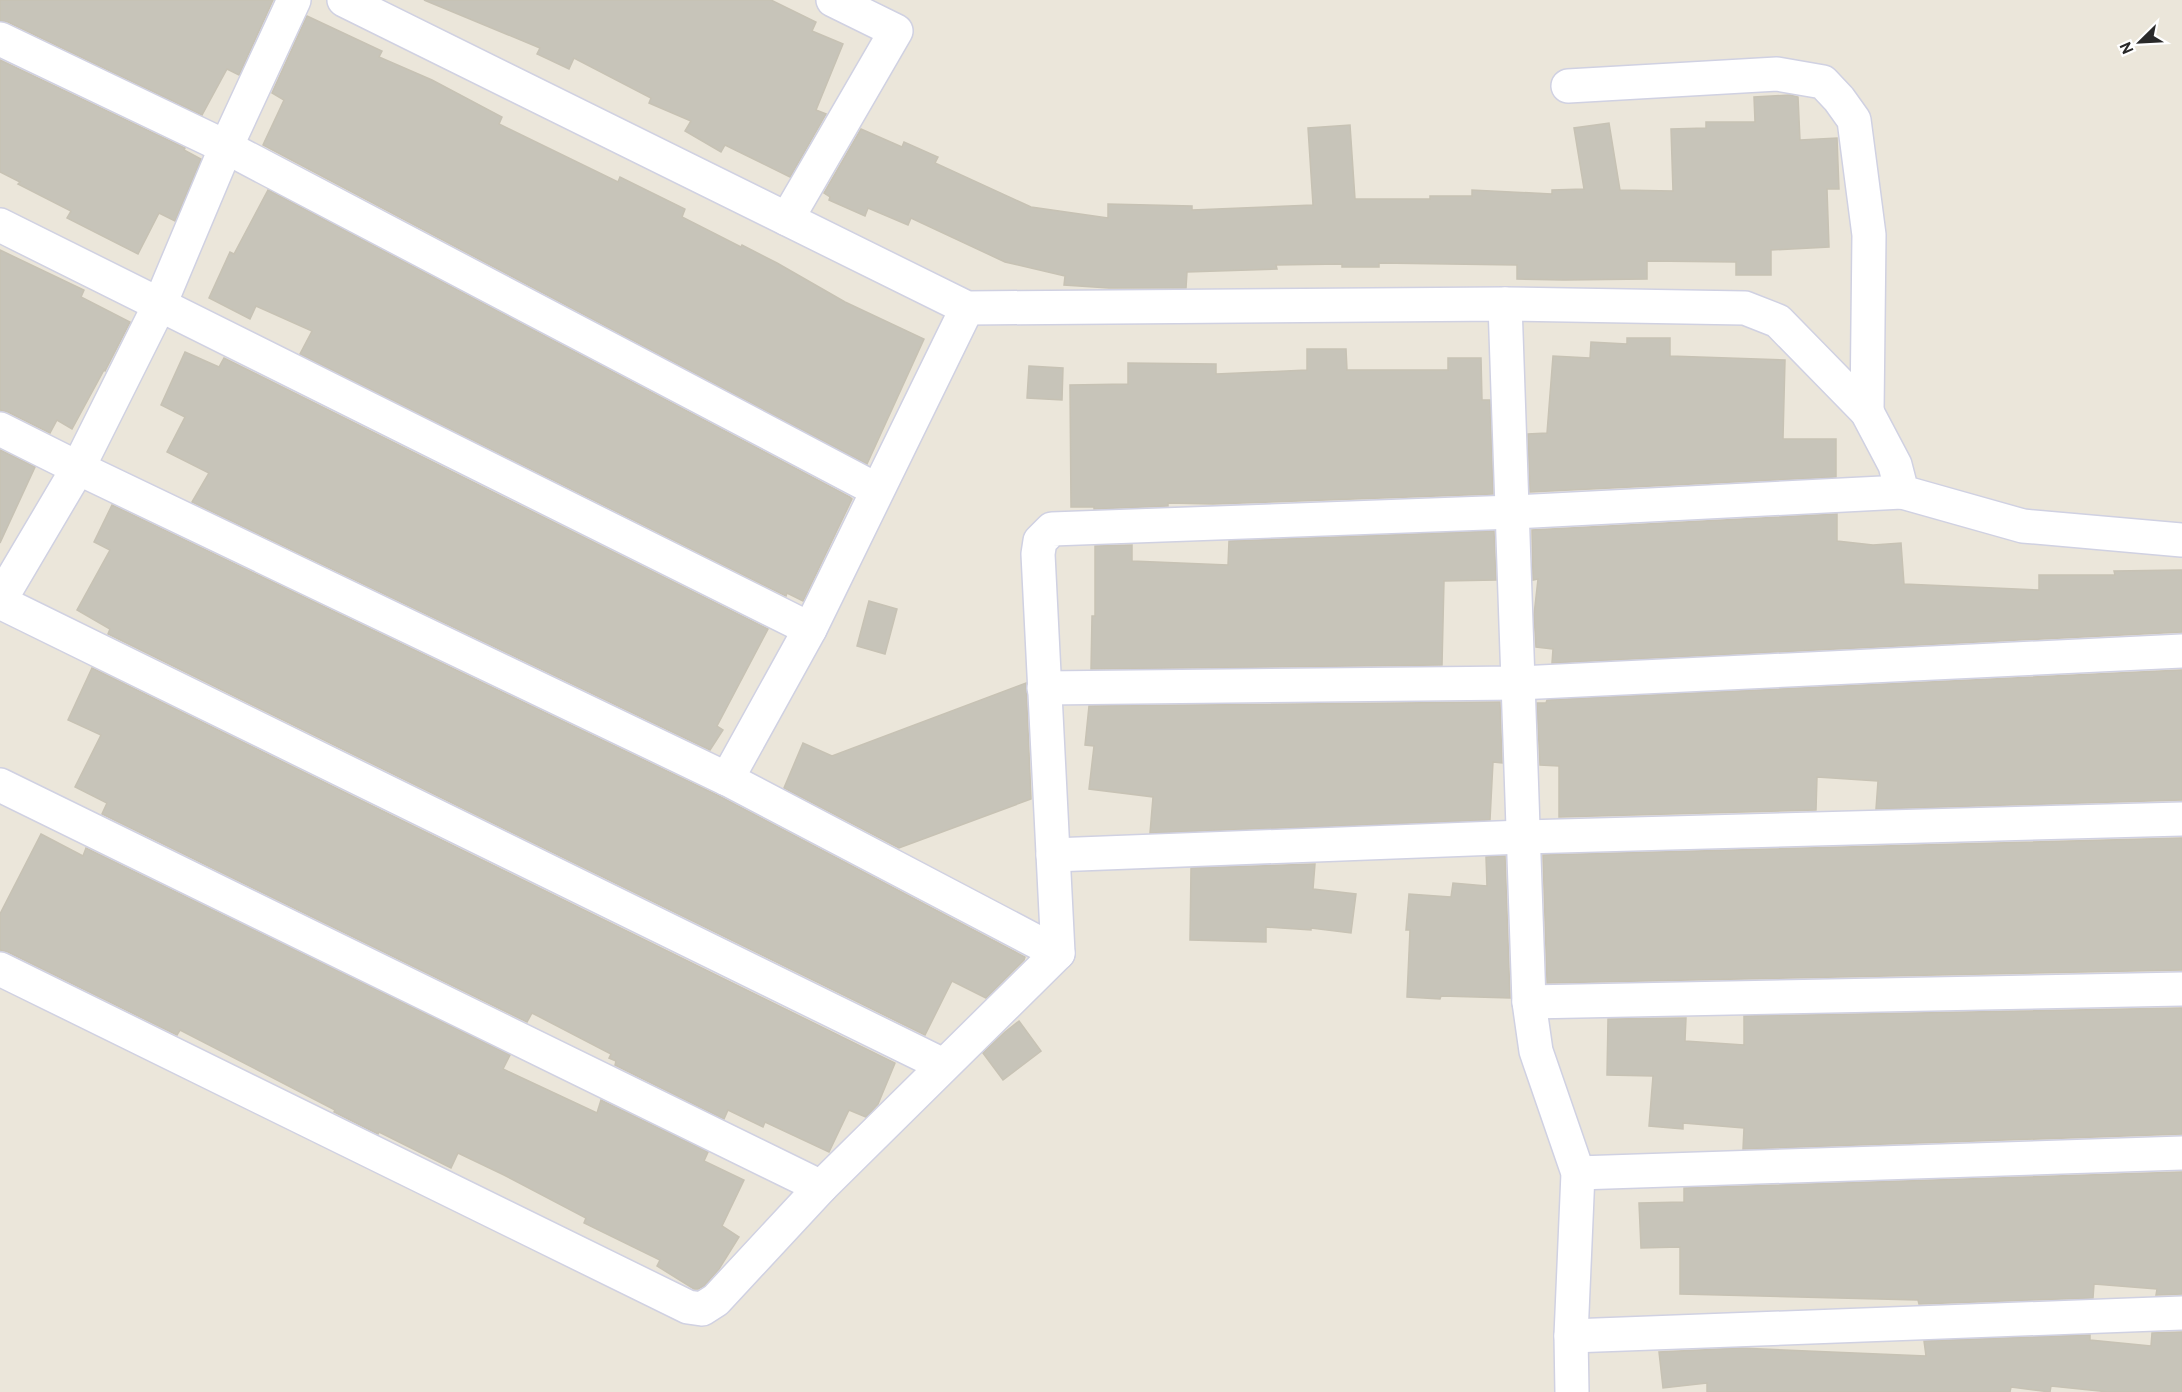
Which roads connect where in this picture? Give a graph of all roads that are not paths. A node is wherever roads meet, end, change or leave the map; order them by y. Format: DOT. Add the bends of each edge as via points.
graph roads {
  1 [pos="294,0"];
  2 [pos="344,0"];
  3 [pos="832,0"];
  4 [pos="884,0"];
  5 [pos="896,31"];
  6 [pos="0,39"];
  7 [pos="1568,86"];
  8 [pos="226,147"];
  9 [pos="787,219"];
  10 [pos="0,225"];
  11 [pos="160,304"];
  12 [pos="1505,304"];
  13 [pos="967,308"];
  14 [pos="1867,412"];
  15 [pos="0,429"];
  16 [pos="78,468"];
  17 [pos="876,490"];
  18 [pos="1902,492"];
  19 [pos="1512,512"];
  20 [pos="2182,540"];
  21 [pos="0,601"];
  22 [pos="810,629"];
  23 [pos="2182,651"];
  24 [pos="1518,682"];
  25 [pos="1044,688"];
  26 [pos="726,779"];
  27 [pos="0,785"];
  28 [pos="2182,819"];
  29 [pos="1523,837"];
  30 [pos="1053,855"];
  31 [pos="1058,952"];
  32 [pos="0,969"];
  33 [pos="2182,989"];
  34 [pos="1529,1002"];
  35 [pos="943,1065"];
  36 [pos="2182,1153"];
  37 [pos="1578,1173"];
  38 [pos="821,1187"];
  39 [pos="2182,1313"];
  40 [pos="1571,1336"];
  41 [pos="1572,1392"];
  1 -- 8 [label="street"];
  2 -- 9 [label="street"];
  3 -- 5 [label="street"];
  4 -- 5 [label="street"];
  5 -- 9 [label="street"];
  6 -- 8 [label="street"];
  7 -- 14 [label="street" via="1777,74 1823,82 1839,99 1854,120 1869,235"];
  8 -- 11 [label="street"];
  8 -- 17 [label="street"];
  9 -- 13 [label="street"];
  10 -- 11 [label="street"];
  11 -- 16 [label="street"];
  11 -- 22 [label="street"];
  12 -- 13 [label="street"];
  12 -- 14 [label="street" via="1745,308 1778,321"];
  12 -- 19 [label="street"];
  13 -- 17 [label="street"];
  14 -- 18 [label="street" via="1895,465"];
  15 -- 16 [label="street"];
  16 -- 21 [label="street"];
  16 -- 26 [label="street"];
  17 -- 22 [label="street"];
  18 -- 19 [label="street"];
  18 -- 20 [label="street" via="2023,526"];
  19 -- 24 [label="street"];
  19 -- 25 [label="street" via="1052,529 1040,541 1038,554"];
  21 -- 35 [label="street"];
  22 -- 26 [label="street"];
  23 -- 24 [label="street"];
  24 -- 25 [label="street"];
  24 -- 29 [label="street"];
  25 -- 30 [label="street"];
  26 -- 31 [label="street"];
  27 -- 38 [label="street"];
  28 -- 29 [label="street"];
  29 -- 30 [label="street"];
  29 -- 34 [label="street"];
  30 -- 31 [label="street"];
  31 -- 35 [label="street"];
  32 -- 38 [label="street" via="688,1307 702,1309 716,1300"];
  33 -- 34 [label="street"];
  34 -- 37 [label="street" via="1536,1051"];
  35 -- 38 [label="street"];
  36 -- 37 [label="street"];
  37 -- 40 [label="street"];
  39 -- 40 [label="street"];
  40 -- 41 [label="street"];
}
